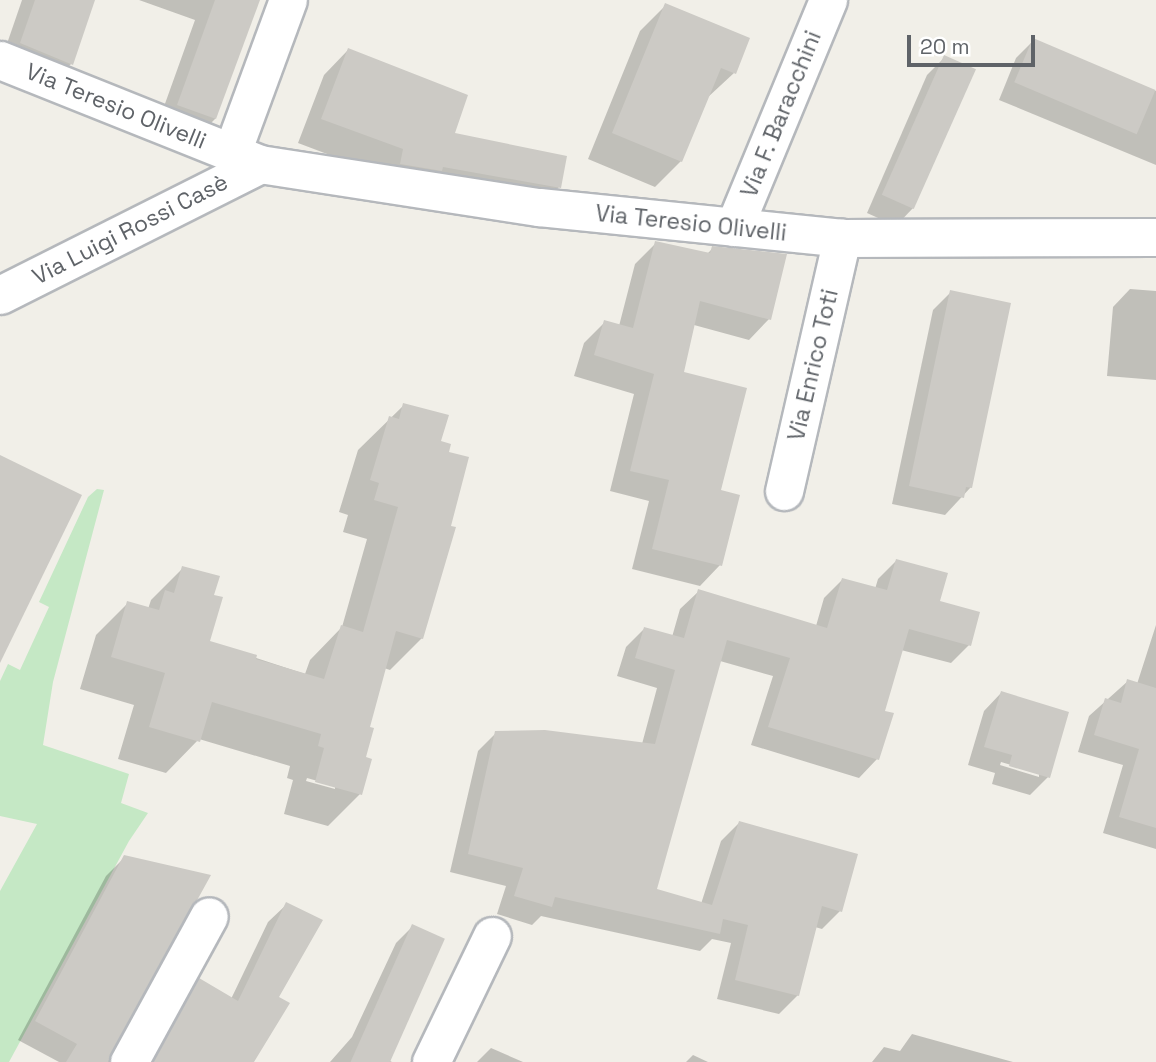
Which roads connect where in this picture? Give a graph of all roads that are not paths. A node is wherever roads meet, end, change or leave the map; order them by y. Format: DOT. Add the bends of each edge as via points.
graph roads {
  1 [pos="288,0"];
  2 [pos="828,0"];
  3 [pos="0,60"];
  4 [pos="246,158"];
  5 [pos="734,227"];
  6 [pos="1156,237"];
  7 [pos="842,238"];
  8 [pos="0,295"];
  9 [pos="785,491"];
  10 [pos="209,916"];
  11 [pos="492,936"];
  12 [pos="129,1062"];
  13 [pos="431,1062"];
  1 -- 4 [label="street, Via Teresio Olivelli"];
  2 -- 5 [label="street, Via F. Baracchini"];
  3 -- 4 [label="street, Via Teresio Olivelli"];
  4 -- 5 [label="street, Via Teresio Olivelli" via="539,208"];
  4 -- 8 [label="street, Via Luigi Rossi Casè"];
  5 -- 7 [label="street, Via Teresio Olivelli"];
  6 -- 7 [label="street, Via Teresio Olivelli"];
  7 -- 9 [label="street, Via Enrico Toti"];
  10 -- 12 [label="street"];
  11 -- 13 [label="street"];
}
